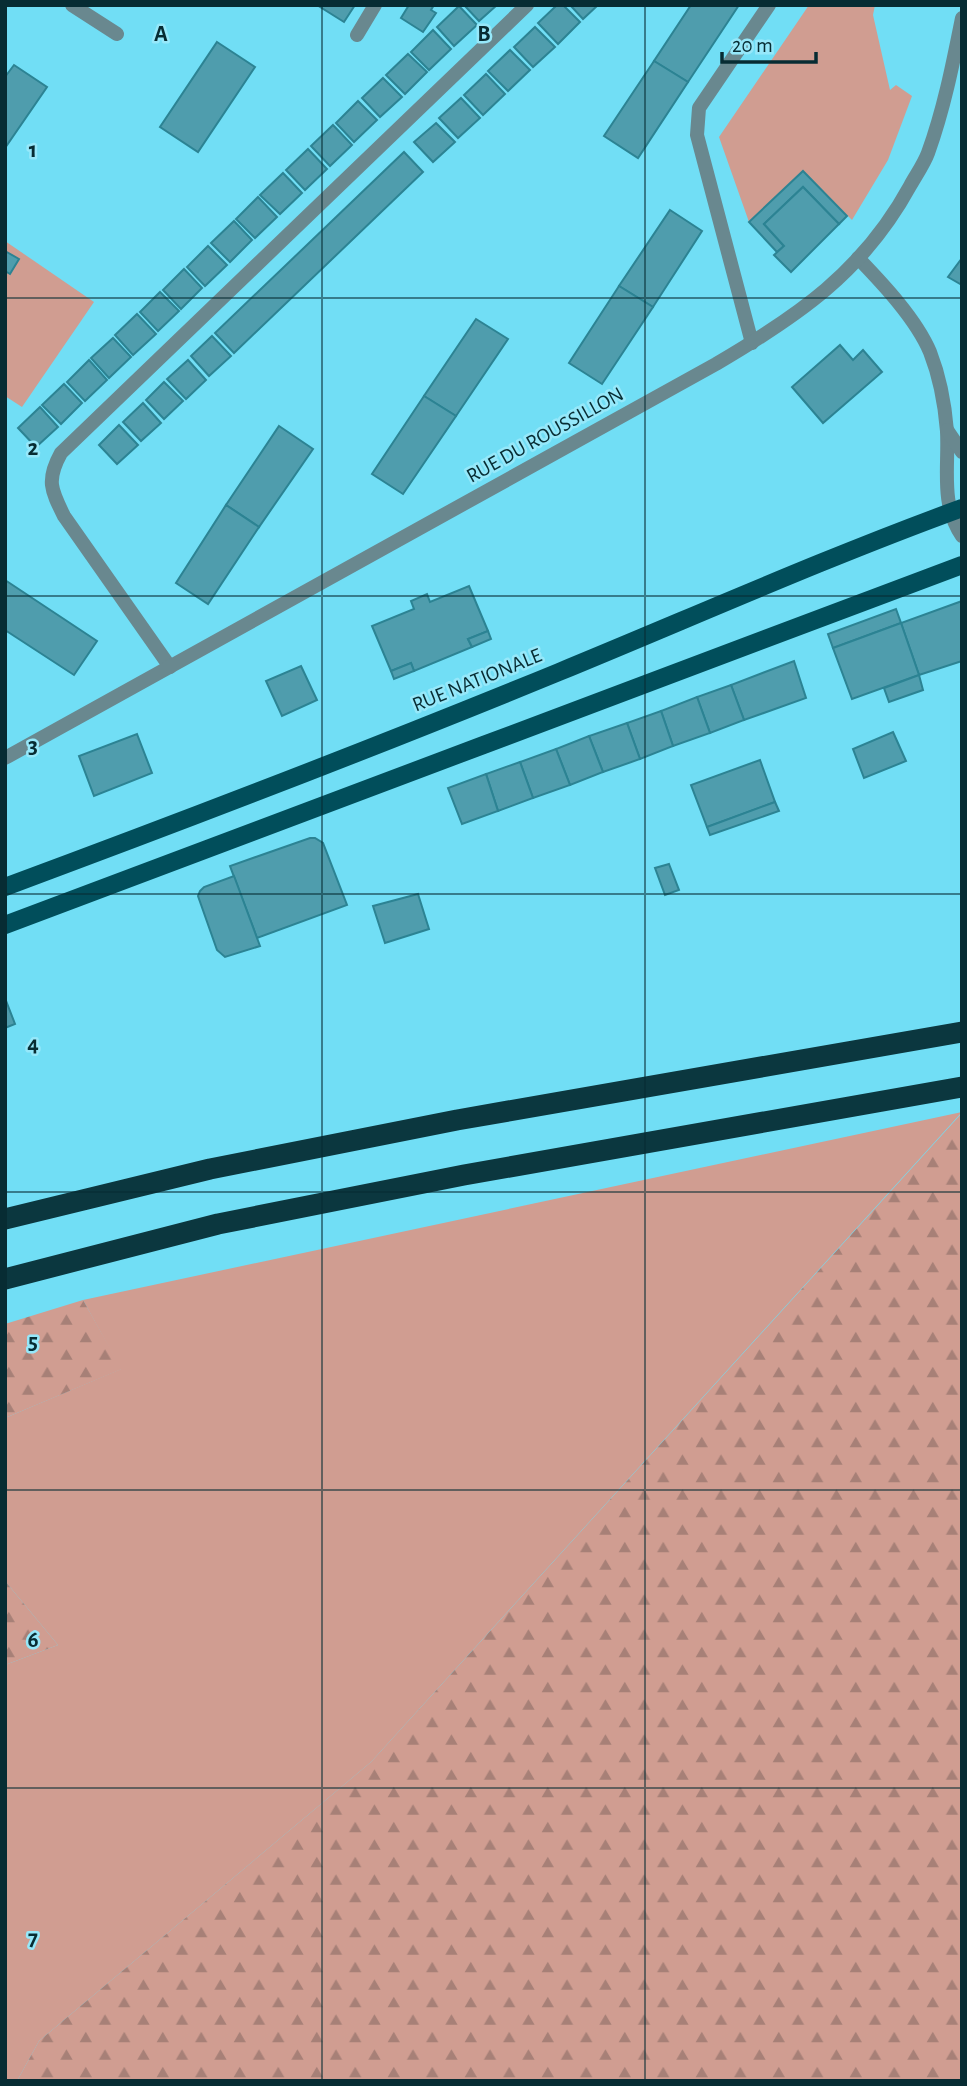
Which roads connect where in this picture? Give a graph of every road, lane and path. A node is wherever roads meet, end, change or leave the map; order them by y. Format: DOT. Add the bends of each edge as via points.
graph roads {
  1 [pos="72,5"];
  2 [pos="375,5"];
  3 [pos="527,5"];
  4 [pos="769,5"];
  5 [pos="962,18"];
  6 [pos="117,34"];
  7 [pos="357,35"];
  8 [pos="858,258"];
  9 [pos="752,342"];
  10 [pos="947,429"];
  11 [pos="962,452"];
  12 [pos="956,510"];
  13 [pos="962,536"];
  14 [pos="962,565"];
  15 [pos="170,667"];
  16 [pos="5,758"];
  17 [pos="5,887"];
  18 [pos="5,925"];
  19 [pos="962,1032"];
  20 [pos="962,1087"];
  21 [pos="5,1220"];
  22 [pos="5,1279"];
  1 -- 6 [label="street"];
  2 -- 7 [label="street"];
  3 -- 15 [label="street" via="61,453 51,470 51,492 64,516"];
  4 -- 9 [label="street" via="699,108 697,135"];
  5 -- 8 [label="street, RUE DU ROUSSILLON" via="927,154 895,214"];
  8 -- 9 [label="street, RUE DU ROUSSILLON" via="823,294"];
  8 -- 10 [label="street" via="918,330 930,352"];
  9 -- 15 [label="street, RUE DU ROUSSILLON"];
  10 -- 11 [label="street"];
  10 -- 12 [label="street" via="945,473"];
  12 -- 13 [label="street"];
  12 -- 17 [label="main road, RUE NATIONALE" via="235,802"];
  14 -- 18 [label="main road"];
  15 -- 16 [label="street, RUE DU ROUSSILLON"];
  19 -- 21 [label="highway" via="457,1119 210,1169"];
  20 -- 22 [label="highway" via="464,1175 218,1224"];
}
